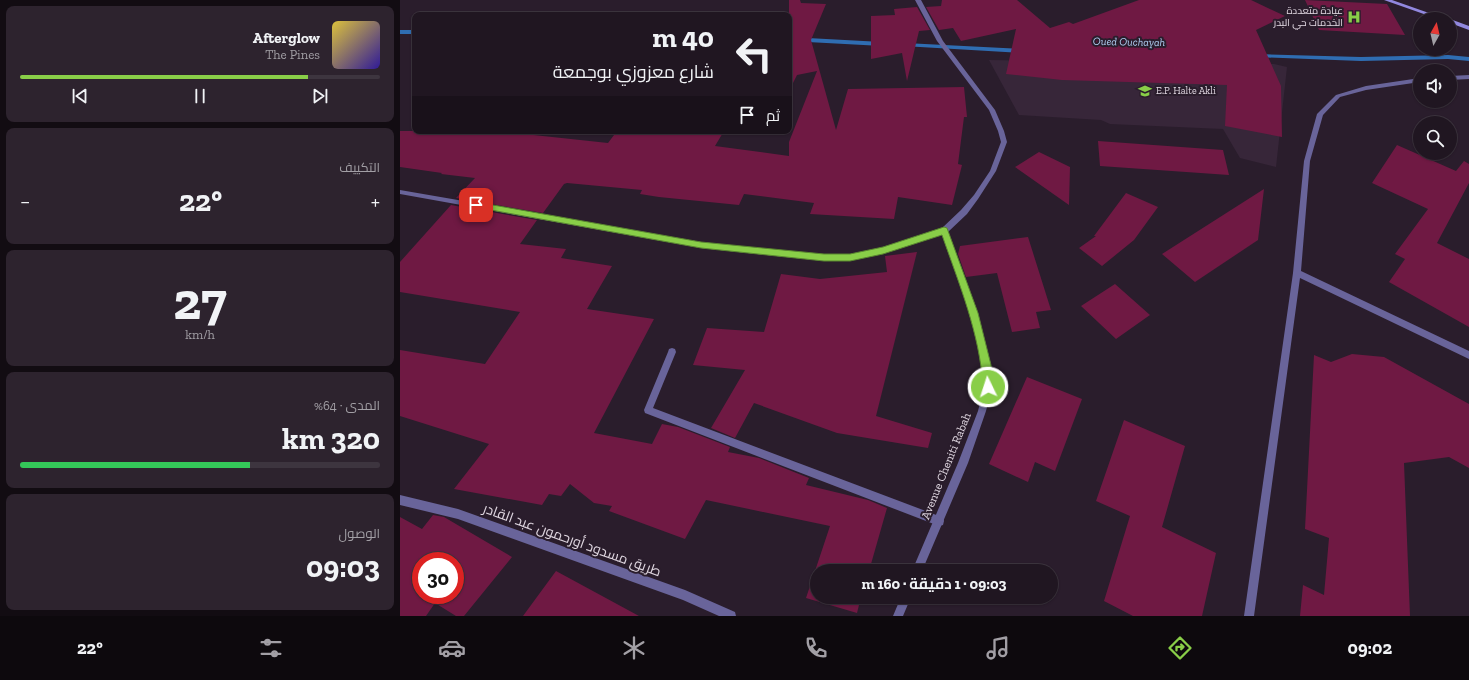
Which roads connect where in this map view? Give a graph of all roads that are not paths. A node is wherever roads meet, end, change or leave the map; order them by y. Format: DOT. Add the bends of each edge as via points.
graph roads {
  1 [pos="918,0"];
  2 [pos="1387,0"];
  3 [pos="1422,12"];
  4 [pos="1457,24"];
  5 [pos="1469,28"];
  6 [pos="1469,77"];
  7 [pos="1457,78"];
  8 [pos="1413,81"];
  9 [pos="400,192"];
  10 [pos="944,231"];
  11 [pos="1297,272"];
  12 [pos="672,352"];
  13 [pos="1469,355"];
  14 [pos="400,500"];
  15 [pos="939,521"];
  16 [pos="920,564"];
  17 [pos="903,604"];
  18 [pos="731,616"];
  19 [pos="898,616"];
  20 [pos="1249,616"];
  1 -- 10 [label="street" via="940,41 992,110 1004,142 993,171 964,212"];
  2 -- 3 [label="main road"];
  4 -- 5 [label="main road"];
  6 -- 7 [label="street"];
  8 -- 11 [label="street" via="1366,88 1338,96 1320,114 1307,161"];
  9 -- 10 [label="street" via="701,245 824,258 850,258"];
  10 -- 15 [label="street, Avenue Cheniti Rabah" via="974,313 986,365 988,387 982,411"];
  11 -- 13 [label="street"];
  11 -- 20 [label="street"];
  12 -- 15 [label="street" via="648,410"];
  14 -- 18 [label="street, طريق مسدود أورحمون عبد القادر" via="458,514 685,595"];
  15 -- 16 [label="street, Avenue Cheniti Rabah"];
  17 -- 19 [label="street"];
}
